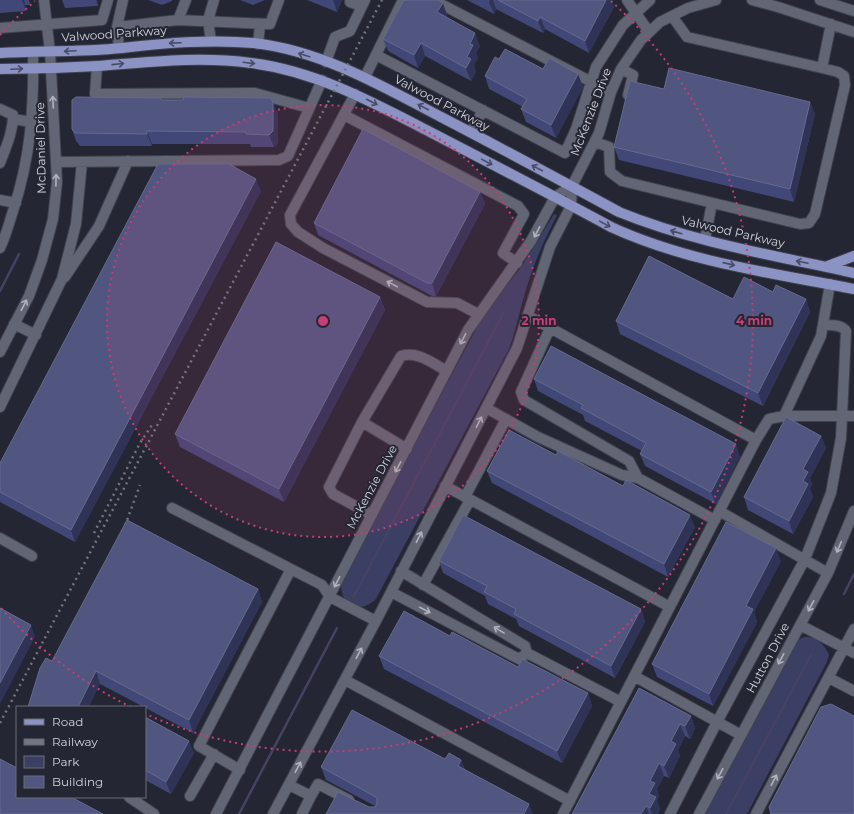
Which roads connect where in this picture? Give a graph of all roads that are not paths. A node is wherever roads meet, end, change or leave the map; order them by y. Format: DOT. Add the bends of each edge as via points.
graph roads {
  1 [pos="44,0"];
  2 [pos="108,0"];
  3 [pos="123,0"];
  4 [pos="186,0"];
  5 [pos="214,0"];
  6 [pos="279,0"];
  7 [pos="351,0"];
  8 [pos="403,0"];
  9 [pos="433,0"];
  10 [pos="627,0"];
  11 [pos="650,0"];
  12 [pos="716,0"];
  13 [pos="752,0"];
  14 [pos="820,0"];
  15 [pos="363,3"];
  16 [pos="854,11"];
  17 [pos="635,13"];
  18 [pos="672,16"];
  19 [pos="178,20"];
  20 [pos="208,20"];
  21 [pos="46,24"];
  22 [pos="260,24"];
  23 [pos="831,24"];
  24 [pos="118,27"];
  25 [pos="0,28"];
  26 [pos="649,32"];
  27 [pos="854,32"];
  28 [pos="211,41"];
  29 [pos="258,44"];
  30 [pos="119,48"];
  31 [pos="0,52"];
  32 [pos="33,52"];
  33 [pos="50,52"];
  34 [pos="376,55"];
  35 [pos="210,59"];
  36 [pos="326,62"];
  37 [pos="97,66"];
  38 [pos="33,68"];
  39 [pos="51,68"];
  40 [pos="822,68"];
  41 [pos="0,69"];
  42 [pos="621,69"];
  43 [pos="365,77"];
  44 [pos="322,80"];
  45 [pos="591,82"];
  46 [pos="611,92"];
  47 [pos="355,94"];
  48 [pos="626,104"];
  49 [pos="0,108"];
  50 [pos="309,108"];
  51 [pos="483,110"];
  52 [pos="344,115"];
  53 [pos="13,119"];
  54 [pos="32,122"];
  55 [pos="471,132"];
  56 [pos="595,142"];
  57 [pos="128,161"];
  58 [pos="56,162"];
  59 [pos="82,162"];
  60 [pos="0,164"];
  61 [pos="572,186"];
  62 [pos="555,197"];
  63 [pos="0,200"];
  64 [pos="16,203"];
  65 [pos="712,203"];
  66 [pos="571,206"];
  67 [pos="705,239"];
  68 [pos="1,243"];
  69 [pos="854,256"];
  70 [pos="517,263"];
  71 [pos="827,267"];
  72 [pos="854,273"];
  73 [pos="830,284"];
  74 [pos="59,286"];
  75 [pos="854,289"];
  76 [pos="478,314"];
  77 [pos="528,316"];
  78 [pos="14,324"];
  79 [pos="823,325"];
  80 [pos="550,328"];
  81 [pos="36,335"];
  82 [pos="0,352"];
  83 [pos="447,371"];
  84 [pos="0,407"];
  85 [pos="486,408"];
  86 [pos="784,416"];
  87 [pos="840,416"];
  88 [pos="854,416"];
  89 [pos="506,419"];
  90 [pos="362,422"];
  91 [pos="756,440"];
  92 [pos="407,449"];
  93 [pos="638,478"];
  94 [pos="445,486"];
  95 [pos="467,498"];
  96 [pos="172,508"];
  97 [pos="854,511"];
  98 [pos="372,515"];
  99 [pos="717,515"];
  100 [pos="0,538"];
  101 [pos="32,556"];
  102 [pos="804,559"];
  103 [pos="291,569"];
  104 [pos="401,572"];
  105 [pos="828,573"];
  106 [pos="424,585"];
  107 [pos="391,592"];
  108 [pos="330,597"];
  109 [pos="670,607"];
  110 [pos="376,621"];
  111 [pos="800,625"];
  112 [pos="854,629"];
  113 [pos="844,648"];
  114 [pos="527,653"];
  115 [pos="854,653"];
  116 [pos="634,676"];
  117 [pos="829,678"];
  118 [pos="345,680"];
  119 [pos="854,691"];
  120 [pos="621,702"];
  121 [pos="717,722"];
  122 [pos="741,735"];
  123 [pos="214,754"];
  124 [pos="240,770"];
  125 [pos="289,785"];
  126 [pos="190,796"];
  127 [pos="311,796"];
  128 [pos="130,798"];
  129 [pos="570,801"];
  130 [pos="356,804"];
  131 [pos="154,814"];
  132 [pos="216,814"];
  133 [pos="273,814"];
  134 [pos="302,814"];
  135 [pos="564,814"];
  136 [pos="670,814"];
  137 [pos="699,814"];
  138 [pos="756,814"];
  1 -- 21 [label="street, McDaniel Drive"];
  2 -- 21 [label="street" via="102,20"];
  3 -- 24 [label="street"];
  4 -- 19 [label="street"];
  5 -- 20 [label="street"];
  6 -- 22 [label="street" via="270,24"];
  7 -- 15 [label="street" via="350,2"];
  8 -- 34 [label="street"];
  9 -- 45 [label="street"];
  10 -- 17 [label="street"];
  11 -- 17 [label="street"];
  12 -- 18 [label="street, McKenzie Drive" via="688,8"];
  13 -- 23 [label="street"];
  14 -- 16 [label="street"];
  15 -- 36 [label="street" via="350,31 336,37"];
  17 -- 26 [label="street"];
  17 -- 45 [label="street" via="606,49"];
  18 -- 26 [label="street, McKenzie Drive"];
  18 -- 40 [label="street" via="687,36"];
  19 -- 20 [label="street"];
  19 -- 24 [label="street"];
  20 -- 22 [label="street"];
  20 -- 28 [label="street"];
  21 -- 25 [label="street"];
  21 -- 33 [label="street, McDaniel Drive"];
  22 -- 29 [label="street"];
  23 -- 27 [label="street"];
  23 -- 40 [label="street"];
  24 -- 30 [label="street"];
  26 -- 42 [label="street, McKenzie Drive"];
  28 -- 29 [label="main road, Valwood Parkway"];
  28 -- 30 [label="main road, Valwood Parkway, one-way"];
  28 -- 35 [label="main road"];
  36 -- 29 [label="main road, Valwood Parkway, one-way"];
  30 -- 33 [label="main road, Valwood Parkway, one-way"];
  31 -- 32 [label="main road, Valwood Parkway"];
  32 -- 33 [label="main road, Valwood Parkway"];
  32 -- 38 [label="street, McDaniel Drive"];
  33 -- 39 [label="street, McDaniel Drive"];
  34 -- 43 [label="street"];
  34 -- 51 [label="street"];
  37 -- 35 [label="main road, one-way" via="154,60"];
  35 -- 44 [label="main road, one-way" via="284,69"];
  36 -- 43 [label="main road, Valwood Parkway"];
  37 -- 39 [label="main road"];
  37 -- 50 [label="street" via="95,94 254,93"];
  38 -- 39 [label="main road"];
  41 -- 38 [label="main road, one-way"];
  38 -- 54 [label="street, McDaniel Drive"];
  58 -- 39 [label="street, McDaniel Drive, one-way"];
  40 -- 65 [label="street" via="844,76 845,85 815,214 809,223 800,224"];
  42 -- 46 [label="street, McKenzie Drive"];
  42 -- 48 [label="street" via="633,75"];
  55 -- 43 [label="main road, Valwood Parkway, one-way"];
  44 -- 47 [label="main road"];
  44 -- 50 [label="street"];
  45 -- 46 [label="street"];
  45 -- 51 [label="street" via="576,129 565,153"];
  46 -- 56 [label="street, McKenzie Drive"];
  47 -- 52 [label="street"];
  47 -- 62 [label="main road, one-way"];
  49 -- 53 [label="street" via="13,115"];
  50 -- 57 [label="street" via="288,156 279,160"];
  51 -- 55 [label="street"];
  52 -- 70 [label="street" via="518,206 524,214 503,253"];
  76 -- 52 [label="street, one-way" via="458,303 427,302 323,248 298,232 291,224 290,215"];
  53 -- 54 [label="street"];
  53 -- 60 [label="street" via="13,129"];
  54 -- 64 [label="street, McDaniel Drive" via="26,166"];
  61 -- 55 [label="main road, Valwood Parkway, one-way"];
  56 -- 61 [label="street, McKenzie Drive"];
  56 -- 65 [label="street" via="613,144 610,172 622,181"];
  57 -- 59 [label="street"];
  57 -- 74 [label="street" via="99,226"];
  58 -- 59 [label="street"];
  78 -- 58 [label="street, McDaniel Drive, one-way" via="29,296 53,220 57,182"];
  59 -- 74 [label="street" via="76,224"];
  61 -- 62 [label="street, McKenzie Drive"];
  61 -- 66 [label="street, McKenzie Drive"];
  67 -- 61 [label="main road, Valwood Parkway, one-way" via="642,222"];
  62 -- 66 [label="main road"];
  62 -- 70 [label="street, McKenzie Drive, one-way" via="532,241"];
  63 -- 64 [label="street"];
  64 -- 68 [label="street, McDaniel Drive"];
  65 -- 67 [label="street"];
  66 -- 73 [label="main road, one-way" via="643,242 679,253"];
  66 -- 77 [label="street, McKenzie Drive" via="550,247"];
  71 -- 67 [label="main road, Valwood Parkway, one-way"];
  69 -- 71 [label="main road"];
  70 -- 76 [label="street, McKenzie Drive"];
  71 -- 72 [label="main road, Valwood Parkway"];
  73 -- 75 [label="main road"];
  73 -- 79 [label="street"];
  74 -- 81 [label="street"];
  76 -- 83 [label="street, McKenzie Drive, one-way"];
  77 -- 80 [label="street"];
  77 -- 85 [label="street, McKenzie Drive" via="517,348"];
  78 -- 81 [label="street"];
  78 -- 82 [label="street, McDaniel Drive"];
  79 -- 86 [label="street" via="821,336"];
  79 -- 87 [label="street" via="844,327 846,331"];
  80 -- 91 [label="street"];
  80 -- 93 [label="street" via="521,392 524,400 628,461"];
  81 -- 84 [label="street"];
  83 -- 90 [label="street" via="410,353 401,356"];
  83 -- 92 [label="street, McKenzie Drive"];
  85 -- 89 [label="street"];
  94 -- 85 [label="street, McKenzie Drive, one-way"];
  86 -- 87 [label="street"];
  86 -- 91 [label="street" via="769,419"];
  87 -- 88 [label="street"];
  87 -- 102 [label="street" via="841,438 831,493"];
  89 -- 93 [label="street" via="538,437 622,475"];
  89 -- 95 [label="street"];
  90 -- 92 [label="street"];
  90 -- 98 [label="street" via="329,487 333,494"];
  91 -- 99 [label="street"];
  92 -- 98 [label="street, McKenzie Drive, one-way"];
  93 -- 99 [label="street"];
  94 -- 95 [label="street"];
  104 -- 94 [label="street, McKenzie Drive, one-way"];
  95 -- 106 [label="street"];
  95 -- 109 [label="street"];
  96 -- 103 [label="street"];
  97 -- 105 [label="street, Hutton Drive, one-way"];
  98 -- 108 [label="street, McKenzie Drive, one-way"];
  99 -- 102 [label="street"];
  99 -- 109 [label="street"];
  100 -- 101 [label="street"];
  102 -- 105 [label="street"];
  102 -- 121 [label="street"];
  103 -- 108 [label="street" via="322,585"];
  103 -- 123 [label="street" via="196,744"];
  104 -- 106 [label="street"];
  104 -- 107 [label="street, McKenzie Drive"];
  105 -- 111 [label="street, Hutton Drive, one-way"];
  114 -- 106 [label="street, one-way" via="525,646"];
  107 -- 110 [label="street, McKenzie Drive"];
  107 -- 114 [label="street, one-way" via="519,659"];
  108 -- 110 [label="street"];
  108 -- 124 [label="street, McKenzie Drive"];
  109 -- 116 [label="street"];
  118 -- 110 [label="street, McKenzie Drive, one-way"];
  111 -- 113 [label="street"];
  111 -- 122 [label="street, Hutton Drive, one-way"];
  112 -- 113 [label="street"];
  113 -- 115 [label="street"];
  113 -- 117 [label="street"];
  114 -- 120 [label="street"];
  116 -- 120 [label="street"];
  116 -- 121 [label="street"];
  117 -- 119 [label="street"];
  138 -- 117 [label="street, one-way"];
  125 -- 118 [label="street, McKenzie Drive, one-way"];
  118 -- 129 [label="street"];
  120 -- 129 [label="street"];
  121 -- 122 [label="street"];
  121 -- 136 [label="street"];
  122 -- 137 [label="street, Hutton Drive, one-way"];
  123 -- 124 [label="street"];
  123 -- 126 [label="street"];
  124 -- 132 [label="street, McKenzie Drive"];
  125 -- 127 [label="street"];
  125 -- 133 [label="street, McKenzie Drive"];
  127 -- 130 [label="street" via="318,784"];
  127 -- 134 [label="street"];
  128 -- 131 [label="street"];
  129 -- 135 [label="street"];
}
